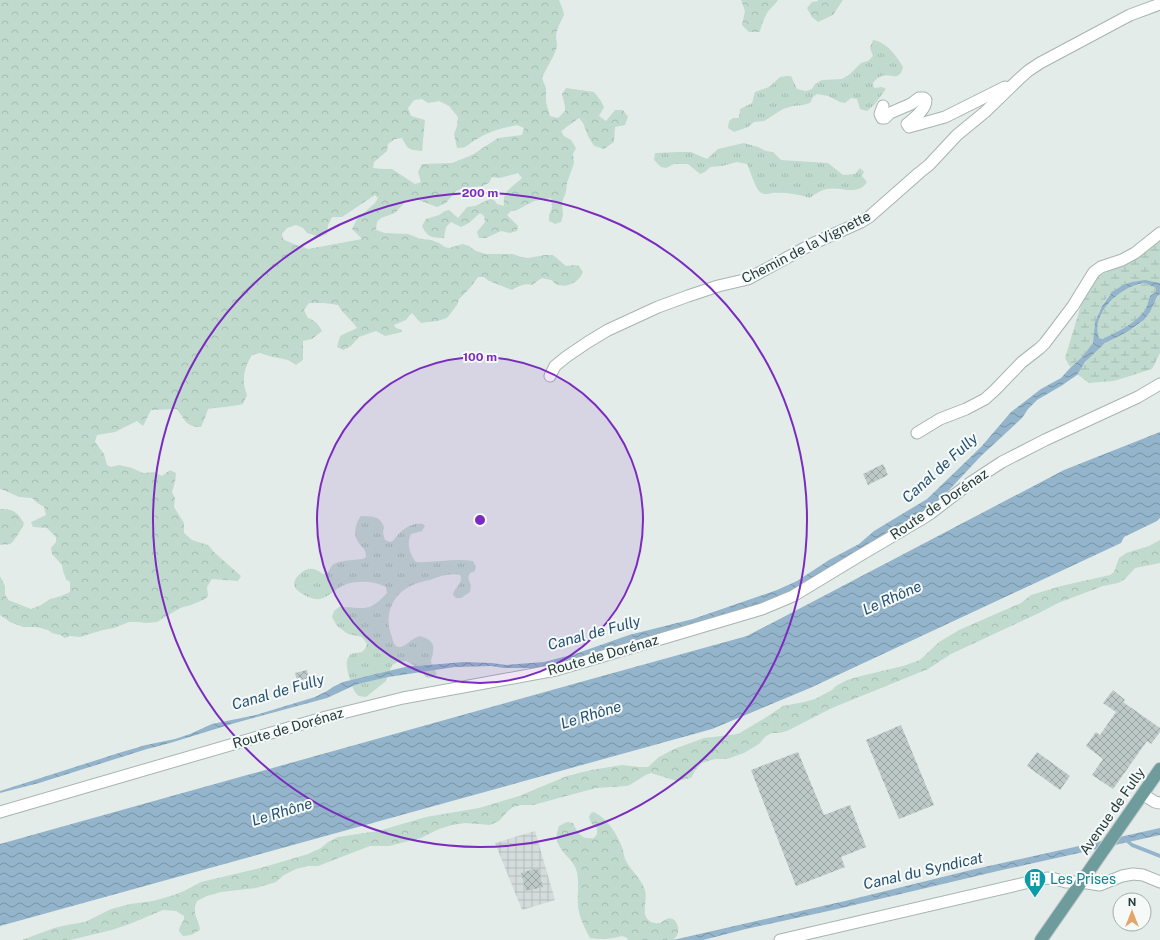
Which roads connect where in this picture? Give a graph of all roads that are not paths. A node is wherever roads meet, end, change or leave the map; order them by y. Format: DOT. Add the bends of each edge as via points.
graph roads {
  1 [pos="1160,4"];
  2 [pos="1018,80"];
  3 [pos="883,106"];
  4 [pos="1160,233"];
  5 [pos="550,376"];
  6 [pos="1160,384"];
  7 [pos="917,433"];
  8 [pos="1160,768"];
  9 [pos="1142,794"];
  10 [pos="1160,804"];
  11 [pos="0,812"];
  12 [pos="1081,882"];
  13 [pos="1160,882"];
  14 [pos="780,940"];
  15 [pos="1041,940"];
  1 -- 2 [label="street, Chemin de la Vignette" via="1130,15 1040,63"];
  2 -- 3 [label="street" via="945,117 909,127 907,124 926,104 924,98 919,98 885,118 880,114"];
  2 -- 5 [label="street, Chemin de la Vignette" via="957,135 929,165 869,217 748,279 682,298 608,330 566,357 555,366"];
  4 -- 7 [label="street" via="1135,253 1094,272 1073,306 1045,343 1022,362 989,396 972,407 940,419"];
  6 -- 11 [label="street, Route de Dorénaz" via="1002,462 920,520 793,596 762,609 556,670 402,698 326,717"];
  8 -- 9 [label="main road, Avenue de Fully"];
  9 -- 10 [label="street"];
  9 -- 12 [label="main road, Avenue de Fully"];
  12 -- 13 [label="street" via="1100,885 1133,874"];
  12 -- 14 [label="street" via="1048,878"];
  12 -- 15 [label="main road"];
}
